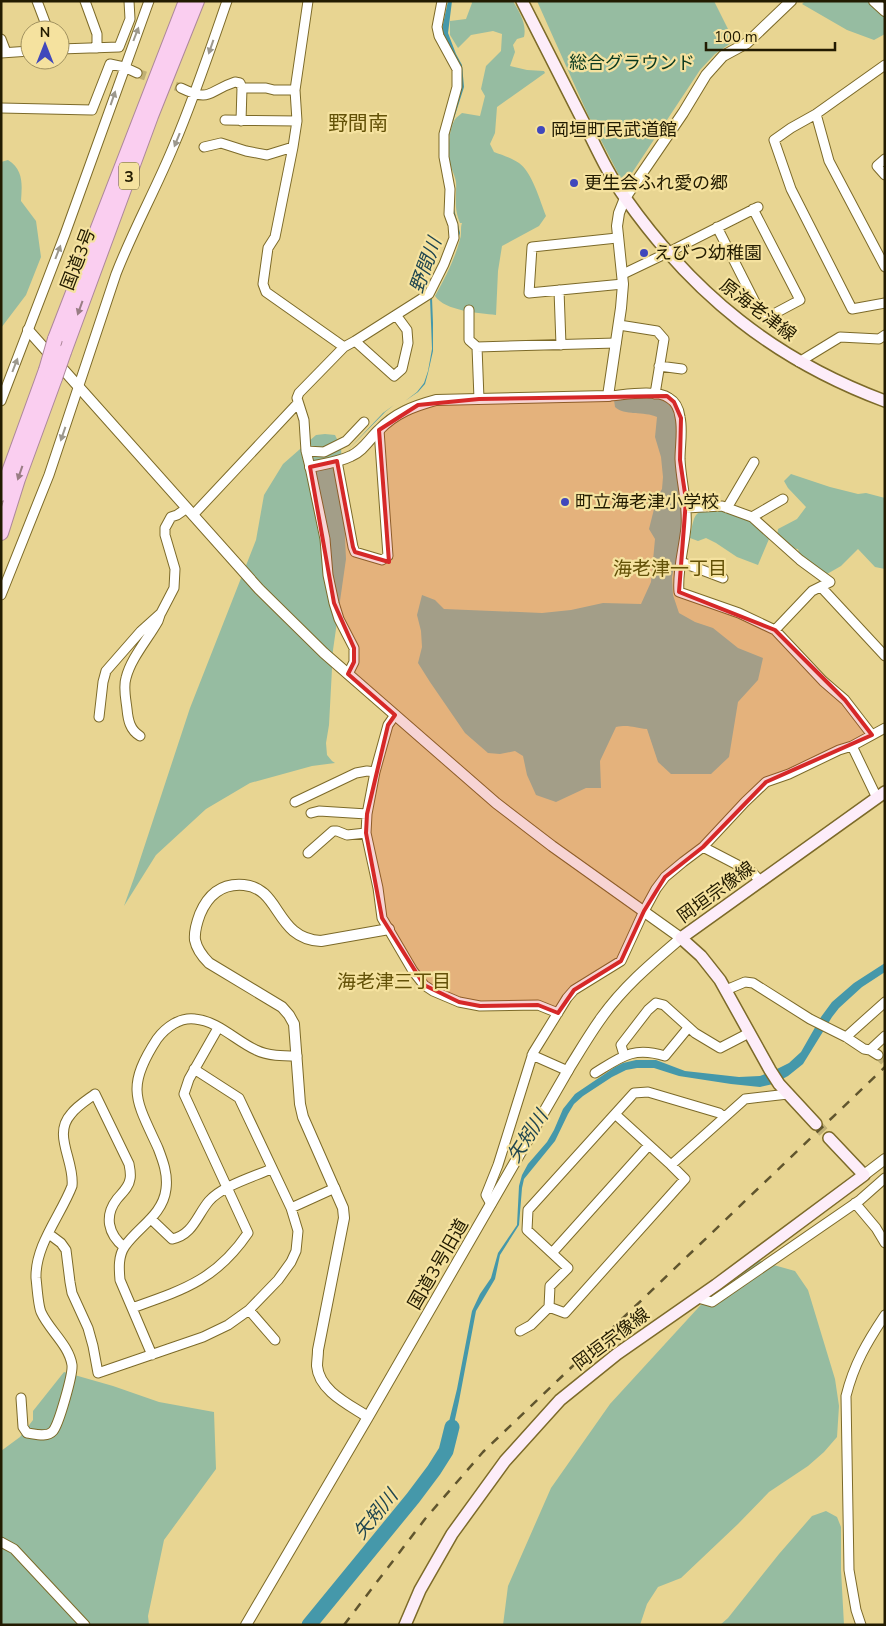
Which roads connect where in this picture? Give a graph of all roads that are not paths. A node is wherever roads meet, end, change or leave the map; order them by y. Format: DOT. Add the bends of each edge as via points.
graph roads {
  1 [pos="37,1"];
  2 [pos="85,1"];
  3 [pos="129,1"];
  4 [pos="149,1"];
  5 [pos="186,1"];
  6 [pos="197,1"];
  7 [pos="227,1"];
  8 [pos="308,1"];
  9 [pos="442,1"];
  10 [pos="522,1"];
  11 [pos="791,1"];
  12 [pos="874,1"];
  13 [pos="885,11"];
  14 [pos="44,20"];
  15 [pos="1,39"];
  16 [pos="98,48"];
  17 [pos="70,49"];
  18 [pos="20,51"];
  19 [pos="4,52"];
  20 [pos="885,65"];
  21 [pos="124,67"];
  22 [pos="137,73"];
  23 [pos="181,88"];
  24 [pos="242,88"];
  25 [pos="295,90"];
  26 [pos="195,94"];
  27 [pos="1,108"];
  28 [pos="816,114"];
  29 [pos="225,120"];
  30 [pos="241,121"];
  31 [pos="297,121"];
  32 [pos="204,147"];
  33 [pos="293,148"];
  34 [pos="885,159"];
  35 [pos="885,175"];
  36 [pos="625,198"];
  37 [pos="716,228"];
  38 [pos="617,238"];
  39 [pos="667,253"];
  40 [pos="884,262"];
  41 [pos="623,279"];
  42 [pos="559,290"];
  43 [pos="885,304"];
  44 [pos="468,310"];
  45 [pos="396,315"];
  46 [pos="619,324"];
  47 [pos="28,330"];
  48 [pos="885,335"];
  49 [pos="355,341"];
  50 [pos="616,343"];
  51 [pos="561,345"];
  52 [pos="344,347"];
  53 [pos="477,347"];
  54 [pos="799,362"];
  55 [pos="659,366"];
  56 [pos="682,369"];
  57 [pos="50,374"];
  58 [pos="79,388"];
  59 [pos="656,394"];
  60 [pos="608,396"];
  61 [pos="479,398"];
  62 [pos="1,401"];
  63 [pos="885,401"];
  64 [pos="298,403"];
  65 [pos="364,422"];
  66 [pos="379,430"];
  67 [pos="306,451"];
  68 [pos="337,461"];
  69 [pos="754,462"];
  70 [pos="310,468"];
  71 [pos="1,494"];
  72 [pos="783,499"];
  73 [pos="686,508"];
  74 [pos="727,508"];
  75 [pos="190,512"];
  76 [pos="752,517"];
  77 [pos="1,533"];
  78 [pos="681,562"];
  79 [pos="722,578"];
  80 [pos="821,587"];
  81 [pos="1,594"];
  82 [pos="161,613"];
  83 [pos="775,630"];
  84 [pos="885,656"];
  85 [pos="348,674"];
  86 [pos="395,715"];
  87 [pos="100,716"];
  88 [pos="885,728"];
  89 [pos="872,735"];
  90 [pos="140,736"];
  91 [pos="852,746"];
  92 [pos="375,772"];
  93 [pos="881,795"];
  94 [pos="295,802"];
  95 [pos="311,814"];
  96 [pos="367,814"];
  97 [pos="366,833"];
  98 [pos="703,848"];
  99 [pos="308,853"];
  100 [pos="760,882"];
  101 [pos="644,911"];
  102 [pos="389,929"];
  103 [pos="681,938"];
  104 [pos="726,990"];
  105 [pos="885,1002"];
  106 [pos="558,1013"];
  107 [pos="218,1028"];
  108 [pos="688,1028"];
  109 [pos="749,1032"];
  110 [pos="885,1036"];
  111 [pos="846,1038"];
  112 [pos="870,1050"];
  113 [pos="532,1055"];
  114 [pos="624,1055"];
  115 [pos="878,1055"];
  116 [pos="297,1056"];
  117 [pos="194,1069"];
  118 [pos="568,1070"];
  119 [pos="595,1073"];
  120 [pos="788,1094"];
  121 [pos="615,1114"];
  122 [pos="724,1117"];
  123 [pos="816,1124"];
  124 [pos="829,1138"];
  125 [pos="649,1145"];
  126 [pos="885,1159"];
  127 [pos="671,1165"];
  128 [pos="271,1169"];
  129 [pos="864,1175"];
  130 [pos="885,1178"];
  131 [pos="335,1188"];
  132 [pos="227,1189"];
  133 [pos="855,1203"];
  134 [pos="491,1204"];
  135 [pos="291,1208"];
  136 [pos="151,1219"];
  137 [pos="49,1234"];
  138 [pos="885,1243"];
  139 [pos="124,1247"];
  140 [pos="552,1253"];
  141 [pos="698,1298"];
  142 [pos="549,1306"];
  143 [pos="132,1308"];
  144 [pos="249,1310"];
  145 [pos="885,1316"];
  146 [pos="520,1331"];
  147 [pos="275,1340"];
  148 [pos="152,1355"];
  149 [pos="22,1398"];
  150 [pos="368,1417"];
  151 [pos="1,1542"];
  152 [pos="248,1624"];
  153 [pos="85,1625"];
  154 [pos="406,1625"];
  155 [pos="861,1625"];
  1 -- 14 [label="street"];
  2 -- 16 [label="street" via="97,34"];
  3 -- 16 [label="street" via="130,19 119,47"];
  21 -- 4 [label="street, one-way"];
  5 -- 57 [label="highway, 国道3号 / 3, bridge" via="55,339"];
  6 -- 57 [label="highway, 国道3号 / 3, one-way, bridge" via="64,352"];
  7 -- 26 [label="street, one-way"];
  8 -- 25 [label="street"];
  9 -- 45 [label="street" via="437,28 457,69 456,87 444,134 454,238 429,294"];
  10 -- 36 [label="main road, 原海老津線"];
  11 -- 36 [label="street" via="746,43 723,56 706,75 684,114"];
  12 -- 13 [label="street"];
  15 -- 19 [label="street"];
  16 -- 17 [label="street"];
  18 -- 19 [label="street"];
  20 -- 28 [label="street"];
  21 -- 22 [label="street"];
  21 -- 27 [label="street" via="110,64 92,110"];
  47 -- 21 [label="street, one-way"];
  23 -- 26 [label="street"];
  24 -- 25 [label="street"];
  24 -- 26 [label="street" via="235,82 205,96"];
  24 -- 30 [label="street"];
  25 -- 31 [label="street"];
  26 -- 58 [label="street, one-way" via="116,274"];
  28 -- 40 [label="street" via="829,161"];
  28 -- 43 [label="street" via="774,140 791,189 852,309"];
  29 -- 30 [label="street"];
  30 -- 31 [label="street"];
  31 -- 33 [label="street"];
  32 -- 33 [label="street" via="220,143 267,155"];
  33 -- 52 [label="street" via="275,237 268,248 264,288"];
  34 -- 35 [label="street" via="877,166"];
  36 -- 38 [label="street" via="619,213"];
  36 -- 39 [label="main road, 原海老津線"];
  37 -- 37 [label="street" via="755,208 800,300 768,317 762,316"];
  37 -- 39 [label="street"];
  38 -- 41 [label="street"];
  38 -- 42 [label="street" via="532,247 529,293"];
  39 -- 41 [label="street"];
  39 -- 54 [label="main road, 原海老津線" via="729,314"];
  41 -- 42 [label="street"];
  41 -- 46 [label="street"];
  42 -- 51 [label="street"];
  44 -- 53 [label="street" via="469,340"];
  45 -- 49 [label="street"];
  45 -- 49 [label="street" via="406,330 408,343 402,369 394,376"];
  46 -- 50 [label="street"];
  46 -- 55 [label="street" via="658,331 664,339"];
  47 -- 58 [label="street"];
  62 -- 47 [label="street, one-way"];
  48 -- 54 [label="street" via="879,339 840,337"];
  49 -- 52 [label="street"];
  50 -- 51 [label="street"];
  50 -- 60 [label="street"];
  51 -- 53 [label="street"];
  52 -- 64 [label="street" via="300,393"];
  53 -- 61 [label="street"];
  54 -- 63 [label="main road, 原海老津線" via="859,392"];
  55 -- 56 [label="street"];
  55 -- 59 [label="street"];
  57 -- 71 [label="highway, 国道3号 / 3"];
  57 -- 77 [label="highway, 国道3号 / 3, one-way"];
  58 -- 75 [label="street"];
  58 -- 81 [label="street, one-way" via="49,475"];
  59 -- 60 [label="street"];
  59 -- 73 [label="street" via="667,396 674,402 681,418 680,460"];
  60 -- 61 [label="street"];
  61 -- 66 [label="street" via="436,400 418,405 400,413"];
  64 -- 67 [label="street" via="304,420"];
  64 -- 75 [label="street"];
  65 -- 67 [label="street" via="346,441 324,452"];
  66 -- 68 [label="street" via="352,456"];
  66 -- 68 [label="street" via="388,556 382,560 355,552"];
  67 -- 70 [label="street"];
  68 -- 70 [label="street"];
  69 -- 74 [label="street"];
  70 -- 85 [label="street" via="326,539 334,603 354,648 354,662"];
  72 -- 76 [label="street"];
  73 -- 74 [label="street"];
  73 -- 78 [label="street"];
  74 -- 76 [label="street"];
  75 -- 82 [label="street" via="171,517 165,528 176,578"];
  75 -- 85 [label="street" via="259,589"];
  76 -- 80 [label="street" via="830,582"];
  78 -- 79 [label="street"];
  78 -- 83 [label="street" via="680,592"];
  80 -- 83 [label="street" via="812,591"];
  80 -- 84 [label="street"];
  82 -- 87 [label="street" via="106,671"];
  82 -- 90 [label="street" via="125,678 129,721"];
  83 -- 89 [label="street" via="845,700"];
  85 -- 86 [label="street"];
  86 -- 92 [label="street" via="388,725"];
  86 -- 101 [label="street" via="503,808"];
  88 -- 89 [label="street"];
  89 -- 91 [label="street"];
  91 -- 93 [label="street"];
  91 -- 98 [label="street" via="766,782"];
  92 -- 94 [label="street" via="356,773"];
  92 -- 96 [label="street"];
  93 -- 100 [label="main road, 岡垣宗像線"];
  95 -- 96 [label="street"];
  96 -- 97 [label="street"];
  97 -- 99 [label="street" via="347,835 333,831"];
  97 -- 102 [label="street" via="382,918"];
  98 -- 100 [label="street" via="753,873"];
  98 -- 101 [label="street" via="665,877"];
  100 -- 103 [label="main road, 岡垣宗像線"];
  101 -- 103 [label="street"];
  101 -- 106 [label="street" via="621,961 574,990"];
  102 -- 106 [label="street" via="413,971 433,991 459,1002 480,1006 538,1005"];
  102 -- 116 [label="street" via="312,940 294,932 266,896 254,887 234,884 209,897 195,930 201,955 282,1007 294,1024"];
  103 -- 104 [label="main road, 岡垣宗像線" via="701,956"];
  103 -- 118 [label="street, 国道3号旧道" via="616,999"];
  104 -- 109 [label="main road, 岡垣宗像線"];
  104 -- 111 [label="street" via="745,982 753,983"];
  105 -- 111 [label="street"];
  106 -- 113 [label="street"];
  107 -- 116 [label="street" via="255,1050"];
  107 -- 117 [label="street"];
  107 -- 136 [label="street" via="194,1018 176,1022 159,1036 138,1076 138,1103 166,1174 166,1190"];
  108 -- 109 [label="street" via="720,1048"];
  108 -- 114 [label="street" via="665,1056 637,1052"];
  108 -- 114 [label="street" via="664,1005 656,1003 622,1046"];
  109 -- 120 [label="main road, 岡垣宗像線"];
  110 -- 112 [label="street"];
  111 -- 112 [label="street"];
  112 -- 115 [label="street"];
  113 -- 118 [label="street"];
  113 -- 134 [label="street" via="486,1195"];
  114 -- 119 [label="street"];
  116 -- 131 [label="street" via="303,1117"];
  117 -- 128 [label="street" via="239,1098"];
  117 -- 132 [label="street" via="184,1094"];
  118 -- 134 [label="street, 国道3号旧道"];
  120 -- 122 [label="street" via="745,1099"];
  120 -- 123 [label="main road, 岡垣宗像線"];
  121 -- 122 [label="street" via="634,1093 648,1092"];
  121 -- 125 [label="street"];
  121 -- 140 [label="street" via="528,1210 527,1230"];
  122 -- 127 [label="street"];
  124 -- 129 [label="main road"];
  125 -- 127 [label="street"];
  125 -- 140 [label="street"];
  126 -- 129 [label="street"];
  127 -- 142 [label="street" via="685,1179 565,1313"];
  128 -- 132 [label="street"];
  128 -- 135 [label="street"];
  129 -- 141 [label="main road, 岡垣宗像線"];
  130 -- 133 [label="street"];
  131 -- 135 [label="street"];
  131 -- 150 [label="street" via="343,1208 343,1228 317,1367 321,1380 332,1393"];
  132 -- 136 [label="street" via="207,1203 190,1230 180,1237 172,1239"];
  132 -- 143 [label="street" via="248,1233 238,1249 200,1281"];
  133 -- 138 [label="street"];
  133 -- 141 [label="street" via="712,1302"];
  134 -- 150 [label="street, 国道3号旧道"];
  135 -- 144 [label="street" via="298,1231 296,1251 278,1280"];
  136 -- 139 [label="street"];
  137 -- 139 [label="street" via="72,1186 73,1176 63,1129 71,1113 95,1094 129,1164 130,1180 109,1215 113,1235"];
  137 -- 148 [label="street" via="66,1250 71,1287 88,1328 98,1372"];
  137 -- 149 [label="street" via="37,1264 40,1311 72,1365 60,1418 52,1432 45,1435 27,1433 23,1427"];
  139 -- 143 [label="street" via="120,1258 120,1280"];
  140 -- 142 [label="street" via="568,1268 550,1286"];
  141 -- 154 [label="main road, 岡垣宗像線" via="617,1354 560,1400 505,1461 452,1534 420,1590"];
  142 -- 146 [label="street" via="531,1325"];
  143 -- 148 [label="street"];
  144 -- 147 [label="street"];
  144 -- 148 [label="street" via="203,1337"];
  145 -- 155 [label="street" via="862,1352 846,1396 849,1570"];
  150 -- 152 [label="street, 国道3号旧道"];
  151 -- 153 [label="street" via="14,1550"];
}
